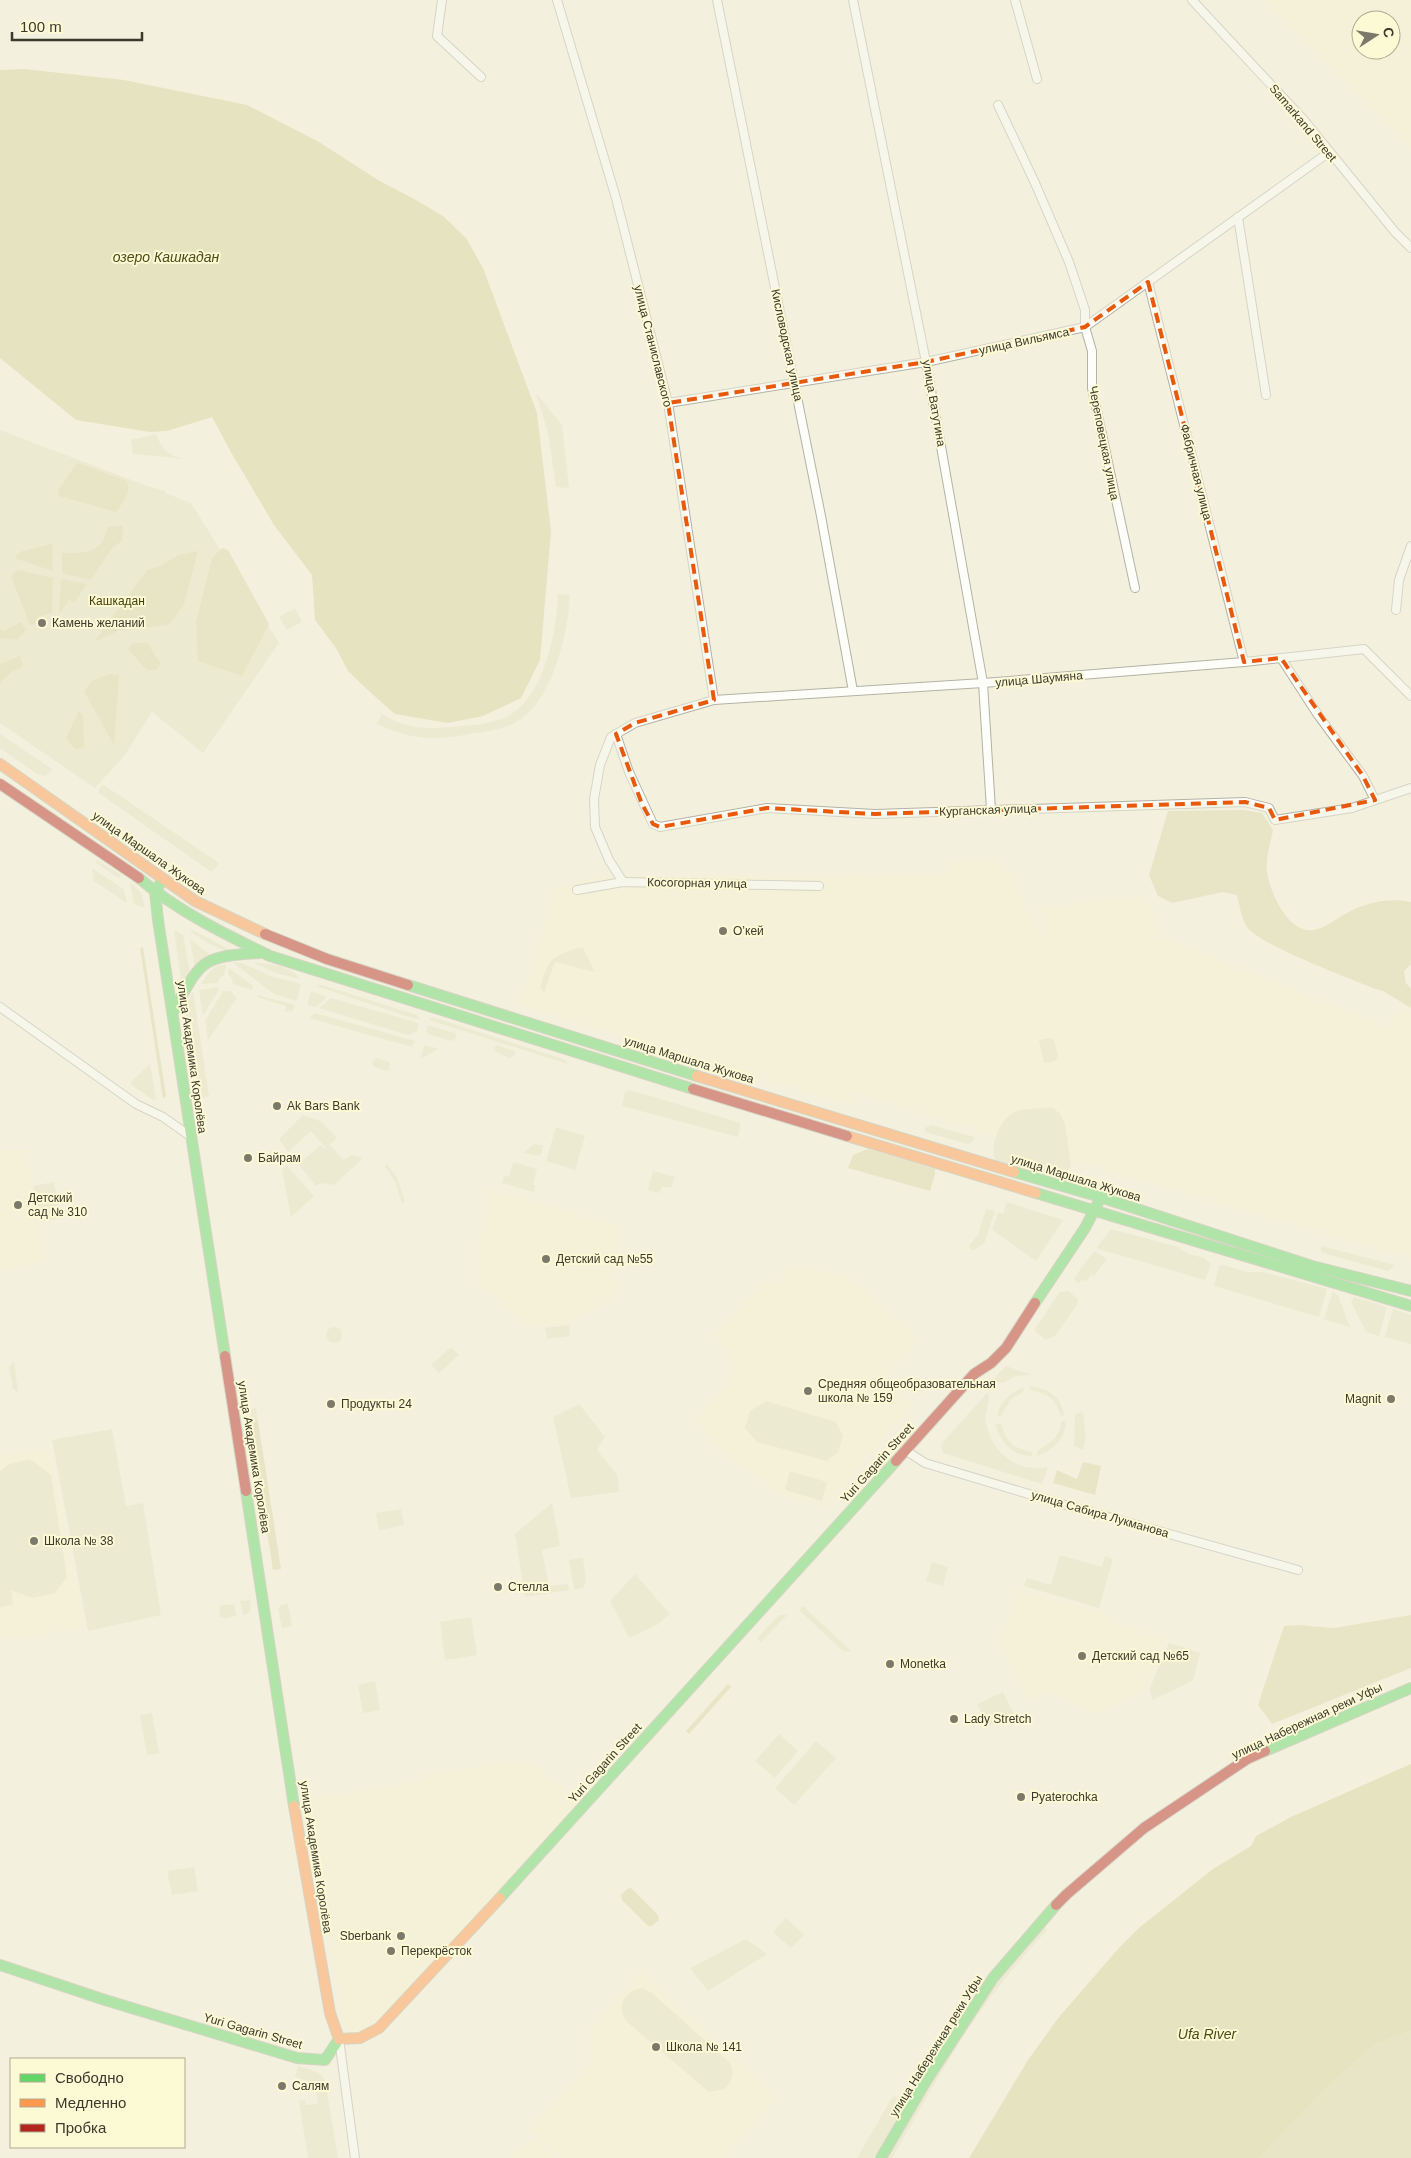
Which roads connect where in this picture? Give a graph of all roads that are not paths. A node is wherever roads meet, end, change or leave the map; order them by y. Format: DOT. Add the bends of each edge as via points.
graph roads {
  1 [pos="442,0"];
  2 [pos="557,0"];
  3 [pos="716,0"];
  4 [pos="854,0"];
  5 [pos="1015,0"];
  6 [pos="1192,0"];
  7 [pos="481,77"];
  8 [pos="1037,79"];
  9 [pos="998,105"];
  10 [pos="1328,153"];
  11 [pos="1238,217"];
  12 [pos="1411,248"];
  13 [pos="1148,282"];
  14 [pos="1085,327"];
  15 [pos="926,362"];
  16 [pos="795,383"];
  17 [pos="1266,395"];
  18 [pos="668,403"];
  19 [pos="1411,546"];
  20 [pos="1135,588"];
  21 [pos="1396,610"];
  22 [pos="1281,658"];
  23 [pos="1244,662"];
  24 [pos="983,683"];
  25 [pos="853,692"];
  26 [pos="1411,696"];
  27 [pos="714,700"];
  28 [pos="614,735"];
  29 [pos="0,764"];
  30 [pos="0,784"];
  31 [pos="1411,788"];
  32 [pos="1375,800"];
  33 [pos="991,810"];
  34 [pos="162,879"];
  35 [pos="623,882"];
  36 [pos="819,886"];
  37 [pos="577,890"];
  38 [pos="155,892"];
  39 [pos="262,953"];
  40 [pos="0,1007"];
  41 [pos="173,1012"];
  42 [pos="190,1136"];
  43 [pos="1101,1197"];
  44 [pos="1095,1211"];
  45 [pos="1411,1291"];
  46 [pos="1411,1306"];
  47 [pos="905,1450"];
  48 [pos="1298,1570"];
  49 [pos="1411,1688"];
  50 [pos="0,1965"];
  51 [pos="339,2039"];
  52 [pos="355,2158"];
  53 [pos="881,2158"];
  1 -- 7 [label="street" via="437,36"];
  2 -- 18 [label="street, улица Станиславского" via="616,198"];
  3 -- 16 [label="street, Кисловодская улица"];
  4 -- 15 [label="street, улица Ватутина"];
  5 -- 8 [label="street"];
  6 -- 10 [label="street, Samarkand Street" via="1303,119"];
  9 -- 14 [label="street, Череповецкая улица" via="1069,262 1085,310"];
  10 -- 11 [label="street, улица Вильямса"];
  10 -- 12 [label="street, Samarkand Street"];
  11 -- 13 [label="street, улица Вильямса"];
  11 -- 17 [label="street"];
  13 -- 14 [label="street, улица Вильямса"];
  13 -- 23 [label="street, Фабричная улица"];
  14 -- 15 [label="street, улица Вильямса"];
  14 -- 20 [label="street, Череповецкая улица" via="1092,351 1092,388"];
  15 -- 16 [label="street, улица Вильямса"];
  15 -- 24 [label="street, улица Ватутина"];
  16 -- 18 [label="street, улица Вильямса"];
  16 -- 25 [label="street, Кисловодская улица"];
  18 -- 27 [label="street, улица Станиславского"];
  19 -- 21 [label="street" via="1399,580"];
  22 -- 23 [label="street, улица Шаумяна"];
  22 -- 26 [label="street, улица Шаумяна" via="1364,649"];
  22 -- 32 [label="street" via="1318,715 1364,776"];
  23 -- 24 [label="street, улица Шаумяна"];
  24 -- 25 [label="street, улица Шаумяна"];
  24 -- 33 [label="street, улица Ватутина"];
  25 -- 27 [label="street, улица Шаумяна"];
  27 -- 28 [label="street, улица Шаумяна" via="635,724"];
  28 -- 33 [label="street, Курганская улица" via="652,824 660,827 767,808 875,814"];
  28 -- 35 [label="street" via="600,764 594,799 595,827"];
  29 -- 34 [label="main road, улица Маршала Жукова"];
  30 -- 38 [label="main road, улица Маршала Жукова" via="130,871"];
  31 -- 32 [label="street, Курганская улица"];
  32 -- 33 [label="street, Курганская улица" via="1352,808 1275,820 1268,808 1245,802"];
  34 -- 38 [label="main road"];
  34 -- 43 [label="main road, улица Маршала Жукова" via="199,903 279,941 328,959 805,1110"];
  35 -- 36 [label="street, Косогорная улица"];
  35 -- 37 [label="street, Косогорная улица"];
  38 -- 39 [label="main road, улица Маршала Жукова"];
  38 -- 41 [label="main road, улица Академика Королёва"];
  39 -- 41 [label="main road" via="206,961"];
  39 -- 44 [label="main road, улица Маршала Жукова" via="585,1057"];
  40 -- 42 [label="street" via="136,1104 163,1117"];
  41 -- 42 [label="main road, улица Академика Королёва"];
  42 -- 51 [label="main road, улица Академика Королёва" via="294,1804 330,2013"];
  43 -- 44 [label="main road, Yuri Gagarin Street"];
  43 -- 45 [label="main road, улица Маршала Жукова" via="1312,1266"];
  44 -- 46 [label="main road, улица Маршала Жукова"];
  44 -- 47 [label="main road, Yuri Gagarin Street" via="1010,1342 991,1363 974,1374"];
  47 -- 48 [label="street, улица Сабира Лукманова" via="925,1463"];
  47 -- 51 [label="main road, Yuri Gagarin Street" via="756,1618 391,2015 363,2039"];
  49 -- 53 [label="main road, улица Набережная реки Уфы" via="1247,1759 1144,1828 1067,1894 993,1978"];
  50 -- 51 [label="main road, Yuri Gagarin Street" via="297,2058 325,2060"];
  51 -- 52 [label="street"];
}
